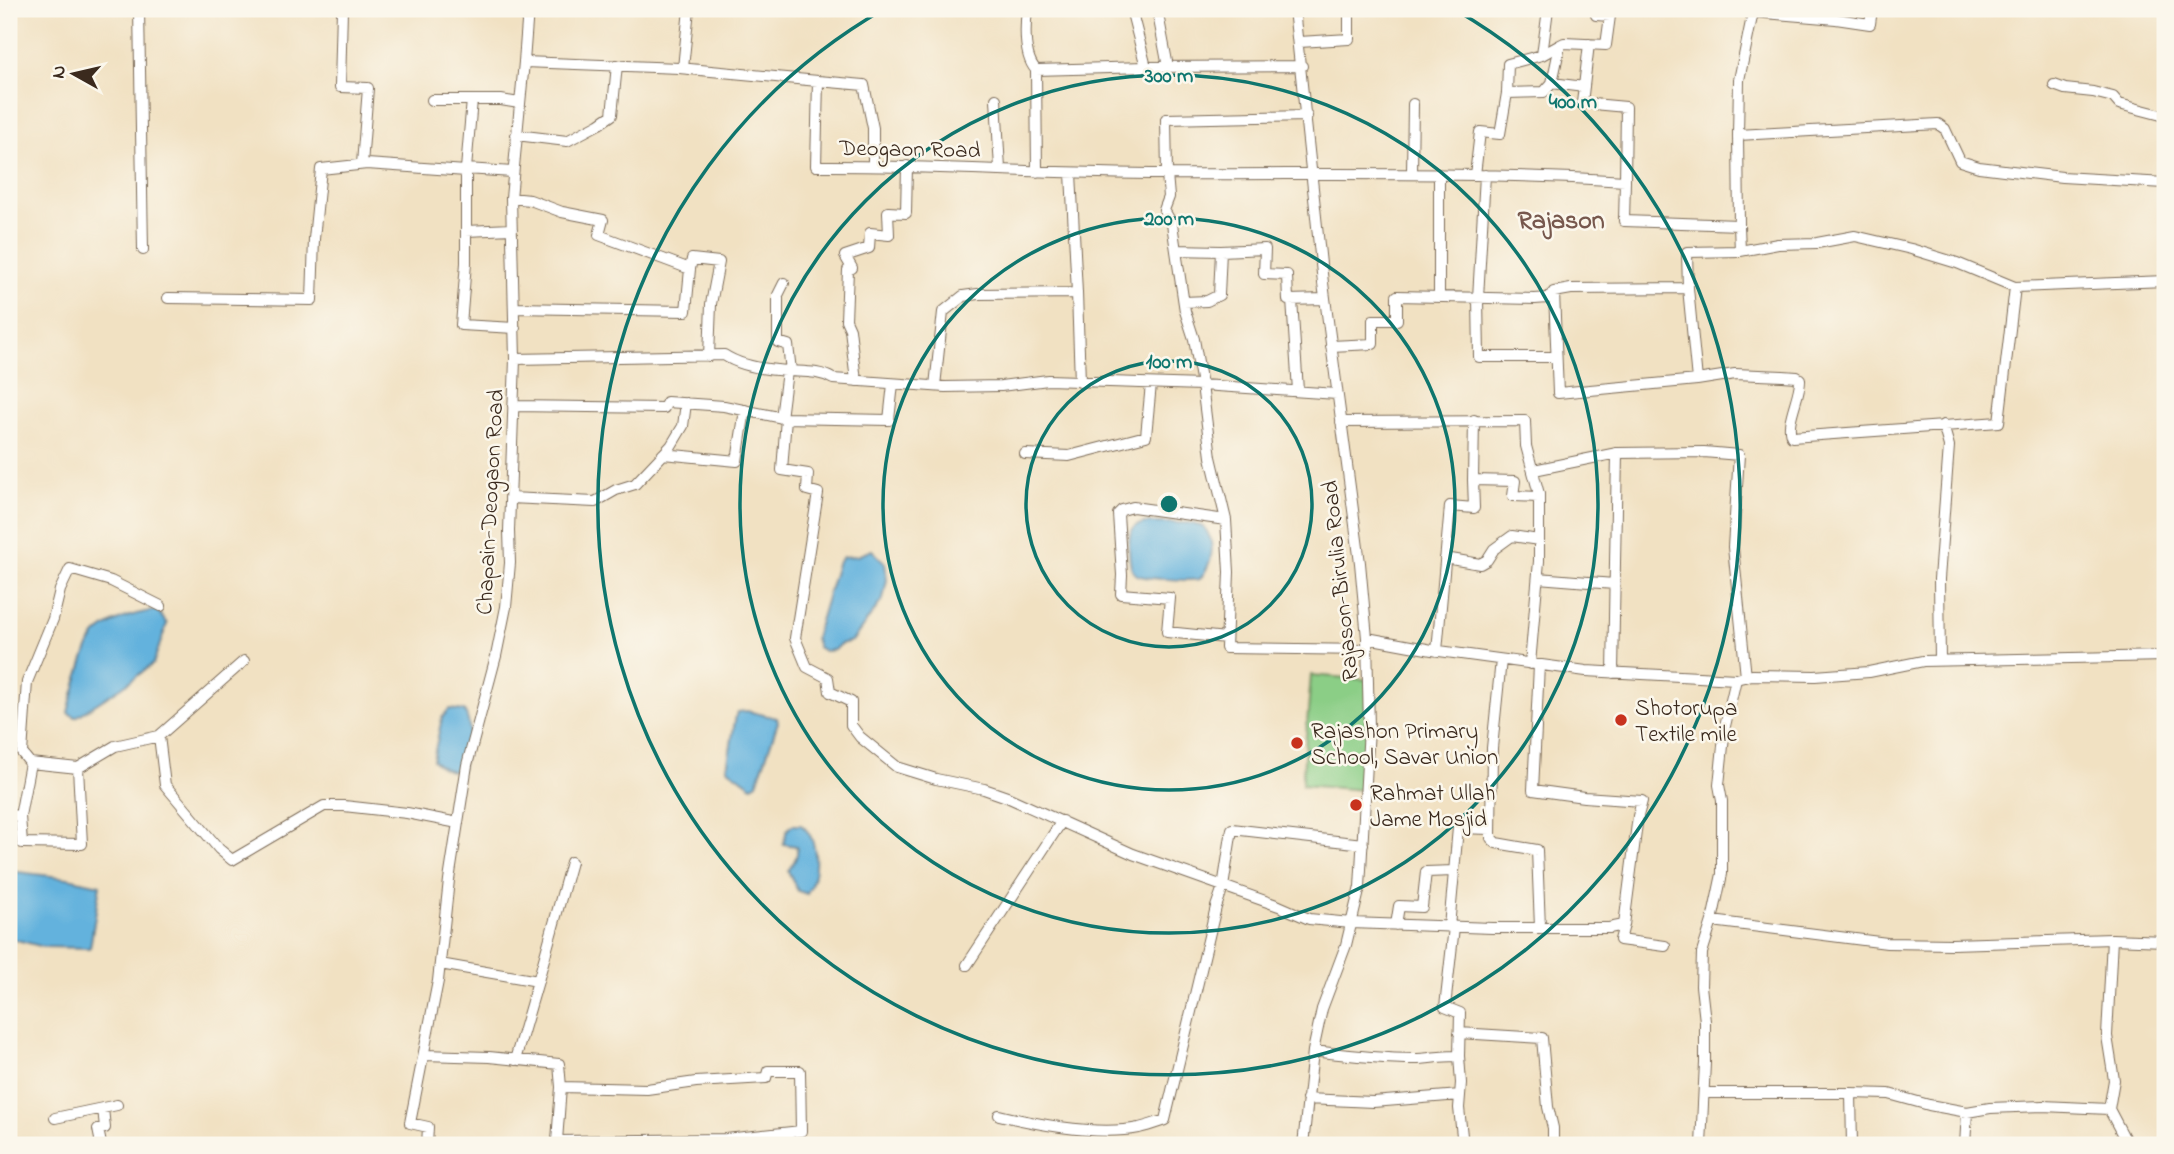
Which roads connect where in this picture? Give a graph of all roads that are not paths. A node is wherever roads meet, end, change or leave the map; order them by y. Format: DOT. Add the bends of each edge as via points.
graph roads {
  1 [pos="139,9"];
  2 [pos="342,9"];
  3 [pos="528,9"];
  4 [pos="689,9"];
  5 [pos="1027,9"];
  6 [pos="1131,9"];
  7 [pos="1157,9"];
  8 [pos="1294,9"];
  9 [pos="1349,9"];
  10 [pos="1548,9"];
  11 [pos="1597,9"];
  12 [pos="1871,9"];
  13 [pos="1753,10"];
  14 [pos="1299,42"];
  15 [pos="1589,44"];
  16 [pos="1560,45"];
  17 [pos="1542,55"];
  18 [pos="524,62"];
  19 [pos="617,65"];
  20 [pos="1302,66"];
  21 [pos="1146,67"];
  22 [pos="1168,67"];
  23 [pos="683,68"];
  24 [pos="1036,70"];
  25 [pos="818,81"];
  26 [pos="1552,83"];
  27 [pos="2054,85"];
  28 [pos="1584,87"];
  29 [pos="1507,93"];
  30 [pos="996,99"];
  31 [pos="432,100"];
  32 [pos="472,100"];
  33 [pos="519,103"];
  34 [pos="1413,104"];
  35 [pos="1307,116"];
  36 [pos="2165,116"];
  37 [pos="516,135"];
  38 [pos="1738,135"];
  39 [pos="362,164"];
  40 [pos="873,166"];
  41 [pos="907,166"];
  42 [pos="1000,169"];
  43 [pos="466,170"];
  44 [pos="513,172"];
  45 [pos="1037,172"];
  46 [pos="1071,173"];
  47 [pos="1312,173"];
  48 [pos="1412,173"];
  49 [pos="1167,174"];
  50 [pos="1439,174"];
  51 [pos="1480,175"];
  52 [pos="1625,181"];
  53 [pos="2165,183"];
  54 [pos="511,198"];
  55 [pos="1739,225"];
  56 [pos="512,229"];
  57 [pos="466,231"];
  58 [pos="143,250"];
  59 [pos="1176,250"];
  60 [pos="1221,251"];
  61 [pos="1740,251"];
  62 [pos="690,269"];
  63 [pos="2165,282"];
  64 [pos="784,283"];
  65 [pos="2015,287"];
  66 [pos="1688,288"];
  67 [pos="1555,292"];
  68 [pos="1077,293"];
  69 [pos="168,298"];
  70 [pos="1439,298"];
  71 [pos="1478,298"];
  72 [pos="1325,299"];
  73 [pos="1292,300"];
  74 [pos="1184,302"];
  75 [pos="514,308"];
  76 [pos="515,328"];
  77 [pos="1331,346"];
  78 [pos="709,356"];
  79 [pos="1556,357"];
  80 [pos="515,359"];
  81 [pos="789,371"];
  82 [pos="856,380"];
  83 [pos="1697,380"];
  84 [pos="1080,382"];
  85 [pos="893,384"];
  86 [pos="1151,384"];
  87 [pos="1202,385"];
  88 [pos="935,386"];
  89 [pos="1298,391"];
  90 [pos="1337,394"];
  91 [pos="687,403"];
  92 [pos="513,406"];
  93 [pos="745,410"];
  94 [pos="784,418"];
  95 [pos="1474,420"];
  96 [pos="1341,422"];
  97 [pos="1943,425"];
  98 [pos="1617,453"];
  99 [pos="663,454"];
  100 [pos="1025,454"];
  101 [pos="1534,470"];
  102 [pos="1474,480"];
  103 [pos="1538,497"];
  104 [pos="510,498"];
  105 [pos="1226,520"];
  106 [pos="1539,540"];
  107 [pos="1446,558"];
  108 [pos="1538,578"];
  109 [pos="1614,583"];
  110 [pos="161,606"];
  111 [pos="1226,638"];
  112 [pos="1367,638"];
  113 [pos="1367,650"];
  114 [pos="1437,651"];
  115 [pos="2165,656"];
  116 [pos="1501,660"];
  117 [pos="244,661"];
  118 [pos="1940,661"];
  119 [pos="1535,665"];
  120 [pos="1613,673"];
  121 [pos="1741,678"];
  122 [pos="159,736"];
  123 [pos="30,763"];
  124 [pos="78,768"];
  125 [pos="14,816"];
  126 [pos="1062,821"];
  127 [pos="458,823"];
  128 [pos="1491,829"];
  129 [pos="1363,844"];
  130 [pos="571,862"];
  131 [pos="1454,871"];
  132 [pos="1223,887"];
  133 [pos="1712,921"];
  134 [pos="1350,923"];
  135 [pos="1396,925"];
  136 [pos="1623,925"];
  137 [pos="1451,927"];
  138 [pos="1540,928"];
  139 [pos="2112,939"];
  140 [pos="2165,941"];
  141 [pos="1665,946"];
  142 [pos="440,964"];
  143 [pos="967,965"];
  144 [pos="538,981"];
  145 [pos="1460,1033"];
  146 [pos="1312,1051"];
  147 [pos="424,1055"];
  148 [pos="1459,1056"];
  149 [pos="515,1060"];
  150 [pos="561,1087"];
  151 [pos="1704,1093"];
  152 [pos="1851,1093"];
  153 [pos="1460,1095"];
  154 [pos="1307,1099"];
  155 [pos="117,1105"];
  156 [pos="103,1108"];
  157 [pos="2109,1109"];
  158 [pos="1967,1112"];
  159 [pos="999,1115"];
  160 [pos="55,1118"];
  161 [pos="557,1143"];
  162 [pos="97,1145"];
  163 [pos="428,1145"];
  164 [pos="1303,1145"];
  165 [pos="1463,1145"];
  166 [pos="1553,1145"];
  167 [pos="1701,1145"];
  168 [pos="1852,1145"];
  169 [pos="1965,1145"];
  170 [pos="2128,1145"];
  1 -- 58 [label="street"];
  2 -- 39 [label="street" via="340,87 368,88"];
  3 -- 18 [label="street"];
  4 -- 23 [label="street"];
  5 -- 24 [label="street" via="1030,63"];
  6 -- 21 [label="street"];
  7 -- 22 [label="street"];
  8 -- 14 [label="street, Rajason-Birulia Road"];
  9 -- 14 [label="street" via="1349,39"];
  10 -- 17 [label="street"];
  11 -- 15 [label="street" via="1596,15 1610,16 1606,45"];
  12 -- 13 [label="street" via="1870,24"];
  13 -- 38 [label="street" via="1739,80"];
  14 -- 20 [label="street, Rajason-Birulia Road"];
  15 -- 16 [label="street"];
  15 -- 28 [label="street"];
  16 -- 17 [label="street"];
  16 -- 26 [label="street"];
  17 -- 29 [label="street" via="1508,64"];
  18 -- 19 [label="street"];
  18 -- 33 [label="street, Chapain-Deogaon Road"];
  19 -- 23 [label="street"];
  19 -- 37 [label="street" via="612,114 599,124 567,141"];
  20 -- 22 [label="street"];
  20 -- 35 [label="street, Rajason-Birulia Road"];
  21 -- 22 [label="street"];
  21 -- 24 [label="street"];
  23 -- 25 [label="street"];
  24 -- 45 [label="street"];
  25 -- 40 [label="street" via="864,85 873,128"];
  25 -- 40 [label="street, Deogaon Road" via="816,166"];
  26 -- 28 [label="street"];
  26 -- 29 [label="street" via="1545,92"];
  27 -- 36 [label="street" via="2113,97 2119,104"];
  28 -- 52 [label="street" via="1582,103 1626,107"];
  29 -- 51 [label="street" via="1500,134 1480,132"];
  30 -- 42 [label="street"];
  31 -- 32 [label="street"];
  32 -- 33 [label="street"];
  32 -- 43 [label="street"];
  33 -- 37 [label="street, Chapain-Deogaon Road"];
  34 -- 48 [label="street"];
  35 -- 47 [label="street, Rajason-Birulia Road"];
  35 -- 49 [label="street" via="1166,119"];
  37 -- 44 [label="street, Chapain-Deogaon Road"];
  38 -- 53 [label="street" via="1938,124 1960,161 1979,167"];
  38 -- 55 [label="street"];
  39 -- 43 [label="street"];
  39 -- 69 [label="street" via="321,169 312,300"];
  40 -- 41 [label="street, Deogaon Road"];
  41 -- 42 [label="street, Deogaon Road"];
  41 -- 82 [label="street" via="906,213 888,212 889,235 870,233 869,248 845,256 852,268 848,270 846,320"];
  42 -- 45 [label="street, Deogaon Road"];
  43 -- 44 [label="street"];
  43 -- 57 [label="street"];
  44 -- 54 [label="street, Chapain-Deogaon Road"];
  45 -- 46 [label="street, Deogaon Road"];
  46 -- 49 [label="street, Deogaon Road"];
  46 -- 68 [label="street"];
  47 -- 48 [label="street, Deogaon Road"];
  47 -- 49 [label="street, Deogaon Road"];
  47 -- 72 [label="street, Rajason-Birulia Road"];
  48 -- 50 [label="street, Deogaon Road"];
  49 -- 59 [label="street" via="1170,197 1164,210 1172,224"];
  50 -- 51 [label="street, Deogaon Road"];
  50 -- 70 [label="street"];
  51 -- 52 [label="street, Deogaon Road"];
  51 -- 71 [label="street"];
  52 -- 55 [label="street" via="1624,221"];
  54 -- 56 [label="street, Chapain-Deogaon Road"];
  54 -- 62 [label="street" via="603,220 598,235"];
  55 -- 61 [label="street"];
  56 -- 57 [label="street"];
  56 -- 75 [label="street, Chapain-Deogaon Road"];
  57 -- 76 [label="street" via="461,325"];
  59 -- 60 [label="street"];
  59 -- 74 [label="street"];
  60 -- 73 [label="street" via="1265,249 1264,274 1287,275 1288,300"];
  60 -- 74 [label="street" via="1219,295 1207,301"];
  61 -- 65 [label="street" via="1856,236 1957,262"];
  61 -- 66 [label="street" via="1687,252"];
  62 -- 75 [label="street" via="686,311"];
  62 -- 78 [label="street" via="692,259 719,262 711,304"];
  63 -- 65 [label="street"];
  64 -- 81 [label="street" via="778,295 778,342 788,345"];
  65 -- 97 [label="street" via="1999,422"];
  66 -- 67 [label="street"];
  66 -- 83 [label="street"];
  67 -- 71 [label="street" via="1548,298"];
  67 -- 79 [label="street"];
  68 -- 84 [label="street"];
  68 -- 88 [label="street" via="964,296 943,312"];
  70 -- 71 [label="street"];
  70 -- 77 [label="street" via="1397,296 1397,320 1373,320 1373,344"];
  71 -- 79 [label="street" via="1479,357"];
  72 -- 73 [label="street"];
  72 -- 77 [label="street, Rajason-Birulia Road"];
  73 -- 89 [label="street"];
  74 -- 87 [label="street"];
  75 -- 76 [label="street, Chapain-Deogaon Road"];
  76 -- 80 [label="street, Chapain-Deogaon Road"];
  77 -- 90 [label="street, Rajason-Birulia Road"];
  78 -- 80 [label="street"];
  78 -- 81 [label="street" via="724,355 735,362"];
  79 -- 83 [label="street" via="1558,393"];
  80 -- 92 [label="street, Chapain-Deogaon Road"];
  81 -- 82 [label="street"];
  81 -- 94 [label="street"];
  82 -- 85 [label="street"];
  83 -- 97 [label="street" via="1735,373 1797,377 1801,387 1788,432 1792,436"];
  84 -- 86 [label="street"];
  84 -- 88 [label="street"];
  85 -- 88 [label="street"];
  85 -- 94 [label="street" via="889,419"];
  86 -- 87 [label="street"];
  86 -- 100 [label="street" via="1146,436 1069,456"];
  87 -- 89 [label="street"];
  87 -- 105 [label="street" via="1211,457"];
  89 -- 90 [label="street"];
  90 -- 96 [label="street, Rajason-Birulia Road"];
  91 -- 92 [label="street" via="667,402 664,408"];
  91 -- 93 [label="street"];
  91 -- 99 [label="street" via="683,426"];
  92 -- 104 [label="street, Chapain-Deogaon Road"];
  93 -- 94 [label="street"];
  93 -- 99 [label="street" via="737,461"];
  94 -- 126 [label="street" via="782,470 808,474 807,490 818,493 795,638 807,667 828,678 830,692 850,702 851,725 897,767 985,789"];
  95 -- 96 [label="street"];
  95 -- 101 [label="street" via="1525,421"];
  95 -- 102 [label="street"];
  96 -- 112 [label="street, Rajason-Birulia Road"];
  97 -- 118 [label="street" via="1948,446 1939,579"];
  98 -- 101 [label="street"];
  98 -- 109 [label="street"];
  98 -- 121 [label="street" via="1739,455 1733,547"];
  99 -- 104 [label="street" via="635,484 596,502"];
  101 -- 103 [label="street"];
  102 -- 103 [label="street" via="1515,481 1513,496"];
  102 -- 107 [label="street" via="1474,508 1450,506"];
  103 -- 106 [label="street"];
  104 -- 127 [label="street, Chapain-Deogaon Road" via="506,607 467,765"];
  105 -- 111 [label="street"];
  105 -- 111 [label="street" via="1133,507 1118,514 1121,594 1170,598 1167,632"];
  106 -- 107 [label="street" via="1512,536 1480,564"];
  106 -- 108 [label="street"];
  107 -- 114 [label="street"];
  108 -- 109 [label="street"];
  108 -- 119 [label="street"];
  109 -- 120 [label="street"];
  110 -- 123 [label="street" via="111,581 70,569 27,682 22,753"];
  111 -- 113 [label="street" via="1226,648"];
  112 -- 113 [label="street, Rajason-Birulia Road"];
  112 -- 114 [label="street"];
  113 -- 129 [label="street, Rajason-Birulia Road" via="1370,728"];
  114 -- 116 [label="street"];
  115 -- 118 [label="street"];
  116 -- 119 [label="street"];
  116 -- 128 [label="street" via="1492,748"];
  117 -- 122 [label="street"];
  118 -- 121 [label="street" via="1869,672"];
  119 -- 120 [label="street"];
  119 -- 136 [label="street" via="1533,790 1643,801"];
  120 -- 121 [label="street"];
  121 -- 133 [label="street" via="1725,726 1719,785 1722,874"];
  122 -- 124 [label="street" via="115,746"];
  122 -- 127 [label="street" via="165,785 232,860 324,806 407,813"];
  123 -- 124 [label="street"];
  123 -- 125 [label="street"];
  124 -- 125 [label="street" via="82,844 22,843"];
  126 -- 132 [label="street"];
  126 -- 143 [label="street"];
  127 -- 142 [label="street, Chapain-Deogaon Road"];
  128 -- 131 [label="street" via="1458,828"];
  128 -- 138 [label="street" via="1496,844 1537,850"];
  129 -- 132 [label="street" via="1232,830"];
  129 -- 134 [label="street, Rajason-Birulia Road" via="1360,887"];
  130 -- 144 [label="street"];
  131 -- 135 [label="street" via="1426,872 1422,907 1399,906"];
  131 -- 137 [label="street"];
  132 -- 134 [label="street" via="1309,919"];
  132 -- 159 [label="street" via="1165,1120 1138,1128 1101,1130"];
  133 -- 139 [label="street" via="1887,943"];
  133 -- 151 [label="street" via="1702,953"];
  134 -- 135 [label="street"];
  134 -- 146 [label="street, Rajason-Birulia Road"];
  135 -- 137 [label="street"];
  136 -- 138 [label="street"];
  136 -- 141 [label="street" via="1620,940"];
  137 -- 138 [label="street"];
  137 -- 145 [label="street" via="1445,1007 1460,1013"];
  139 -- 140 [label="street"];
  139 -- 157 [label="street" via="2107,1037 2114,1080"];
  142 -- 144 [label="street"];
  142 -- 147 [label="street, Chapain-Deogaon Road"];
  144 -- 149 [label="street"];
  145 -- 148 [label="street"];
  145 -- 166 [label="street" via="1542,1038"];
  146 -- 148 [label="street" via="1419,1059"];
  146 -- 154 [label="street, Rajason-Birulia Road"];
  147 -- 149 [label="street"];
  147 -- 163 [label="street, Chapain-Deogaon Road" via="410,1123 428,1127"];
  148 -- 153 [label="street"];
  149 -- 150 [label="street" via="559,1064"];
  150 -- 161 [label="street"];
  150 -- 161 [label="street" via="647,1089 765,1078 768,1071 800,1071 801,1131 726,1139"];
  151 -- 152 [label="street"];
  151 -- 167 [label="street"];
  152 -- 158 [label="street" via="1889,1094"];
  152 -- 168 [label="street"];
  153 -- 154 [label="street" via="1373,1102"];
  153 -- 165 [label="street"];
  154 -- 164 [label="street, Rajason-Birulia Road"];
  155 -- 156 [label="street"];
  156 -- 160 [label="street"];
  156 -- 162 [label="street" via="105,1128 98,1129 101,1144"];
  157 -- 158 [label="street" via="1990,1108"];
  157 -- 170 [label="street"];
  158 -- 169 [label="street"];
}
